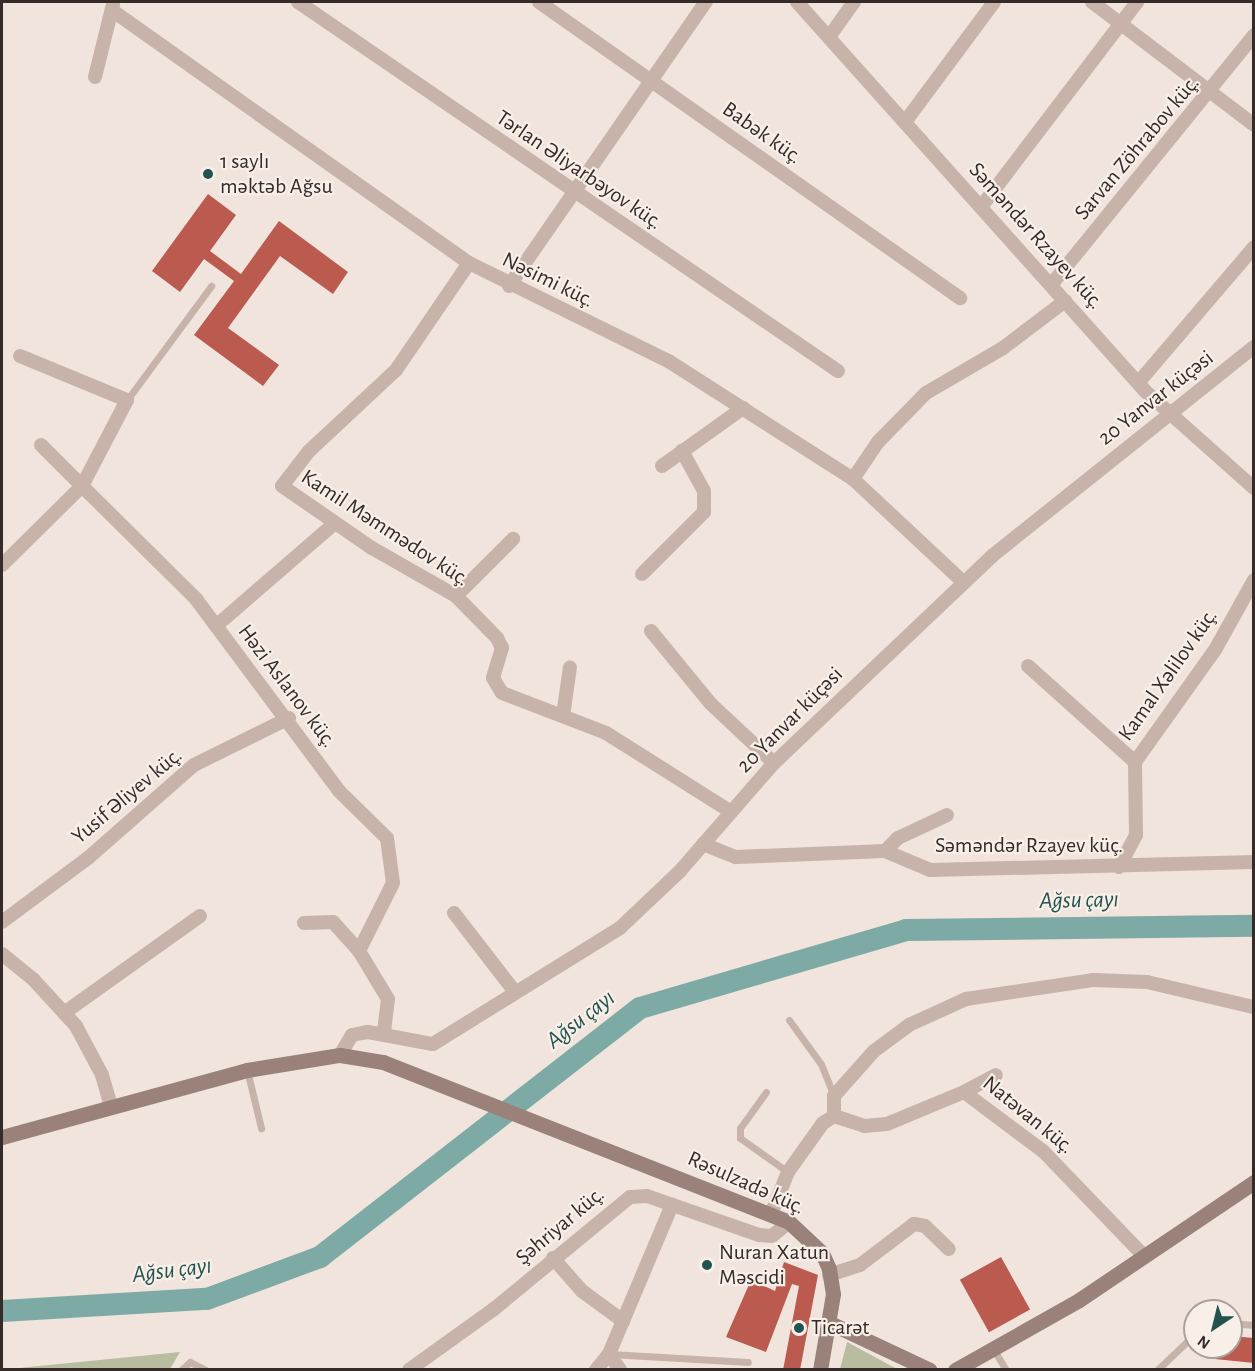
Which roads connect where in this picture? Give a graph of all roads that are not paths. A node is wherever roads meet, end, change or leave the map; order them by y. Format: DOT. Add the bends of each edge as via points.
graph roads {
  1 [pos="298,2"];
  2 [pos="540,2"];
  3 [pos="706,2"];
  4 [pos="797,2"];
  5 [pos="854,2"];
  6 [pos="994,2"];
  7 [pos="1092,2"];
  8 [pos="1137,2"];
  9 [pos="113,6"];
  10 [pos="1121,24"];
  11 [pos="1254,35"];
  12 [pos="829,37"];
  13 [pos="95,77"];
  14 [pos="653,81"];
  15 [pos="1211,92"];
  16 [pos="905,122"];
  17 [pos="1254,125"];
  18 [pos="574,192"];
  19 [pos="981,207"];
  20 [pos="1254,248"];
  21 [pos="469,263"];
  22 [pos="1051,285"];
  23 [pos="212,286"];
  24 [pos="509,286"];
  25 [pos="960,298"];
  26 [pos="1065,301"];
  27 [pos="1254,346"];
  28 [pos="20,356"];
  29 [pos="838,371"];
  30 [pos="1138,383"];
  31 [pos="127,400"];
  32 [pos="743,408"];
  33 [pos="1173,414"];
  34 [pos="41,445"];
  35 [pos="682,451"];
  36 [pos="662,465"];
  37 [pos="853,478"];
  38 [pos="82,486"];
  39 [pos="1254,488"];
  40 [pos="335,523"];
  41 [pos="513,539"];
  42 [pos="2,565"];
  43 [pos="642,574"];
  44 [pos="1254,580"];
  45 [pos="963,582"];
  46 [pos="456,596"];
  47 [pos="216,626"];
  48 [pos="651,631"];
  49 [pos="1028,666"];
  50 [pos="570,667"];
  51 [pos="563,716"];
  52 [pos="289,718"];
  53 [pos="1134,762"];
  54 [pos="774,764"];
  55 [pos="730,811"];
  56 [pos="948,815"];
  57 [pos="703,844"];
  58 [pos="885,851"];
  59 [pos="1254,861"];
  60 [pos="1119,867"];
  61 [pos="454,913"];
  62 [pos="200,916"];
  63 [pos="2,922"];
  64 [pos="304,923"];
  65 [pos="359,951"];
  66 [pos="2,954"];
  67 [pos="515,992"];
  68 [pos="1254,1007"];
  69 [pos="64,1013"];
  70 [pos="789,1020"];
  71 [pos="384,1033"];
  72 [pos="340,1055"];
  73 [pos="247,1070"];
  74 [pos="996,1075"];
  75 [pos="766,1092"];
  76 [pos="964,1092"];
  77 [pos="834,1096"];
  78 [pos="111,1106"];
  79 [pos="834,1116"];
  80 [pos="261,1128"];
  81 [pos="2,1137"];
  82 [pos="788,1172"];
  83 [pos="1254,1182"];
  84 [pos="672,1205"];
  85 [pos="771,1214"];
  86 [pos="789,1222"];
  87 [pos="950,1249"];
  88 [pos="1142,1254"];
  89 [pos="553,1258"];
  90 [pos="829,1275"];
  91 [pos="623,1321"];
  92 [pos="830,1323"];
  93 [pos="1183,1345"];
  94 [pos="994,1350"];
  95 [pos="609,1354"];
  96 [pos="748,1362"];
  97 [pos="181,1370"];
  98 [pos="206,1370"];
  99 [pos="409,1370"];
  100 [pos="596,1370"];
  101 [pos="620,1370"];
  102 [pos="820,1370"];
  103 [pos="930,1370"];
  104 [pos="956,1370"];
  105 [pos="1006,1370"];
  106 [pos="1157,1370"];
  1 -- 18 [label="street, Tərlan Əliyarbəyov küç."];
  2 -- 14 [label="street, Babək küç."];
  3 -- 14 [label="street"];
  4 -- 12 [label="street, Səməndər Rzayev küç."];
  5 -- 12 [label="street"];
  6 -- 16 [label="street"];
  7 -- 10 [label="street"];
  8 -- 10 [label="street"];
  9 -- 13 [label="street"];
  9 -- 21 [label="street, Nəsimi küç."];
  10 -- 15 [label="street"];
  10 -- 19 [label="street"];
  11 -- 15 [label="street, Sarvan Zöhrabov küç."];
  12 -- 16 [label="street, Səməndər Rzayev küç."];
  14 -- 18 [label="street"];
  14 -- 25 [label="street, Babək küç."];
  15 -- 17 [label="street"];
  15 -- 22 [label="street, Sarvan Zöhrabov küç."];
  16 -- 19 [label="street, Səməndər Rzayev küç."];
  18 -- 24 [label="street"];
  18 -- 29 [label="street, Tərlan Əliyarbəyov küç."];
  19 -- 22 [label="street, Səməndər Rzayev küç."];
  20 -- 30 [label="street"];
  21 -- 24 [label="street, Nəsimi küç."];
  21 -- 40 [label="street, Kamil Məmmədov küç." via="396,370 285,477 287,492"];
  22 -- 26 [label="street, Səməndər Rzayev küç."];
  23 -- 31 [label="lane"];
  24 -- 32 [label="street, Nəsimi küç." via="670,362"];
  26 -- 30 [label="street, Səməndər Rzayev küç."];
  26 -- 37 [label="street" via="1003,348 926,393 878,442"];
  27 -- 33 [label="street, 20 Yanvar küçəsi"];
  28 -- 31 [label="street"];
  30 -- 33 [label="street, Səməndər Rzayev küç."];
  31 -- 38 [label="street"];
  32 -- 35 [label="street"];
  32 -- 37 [label="street, Nəsimi küç."];
  33 -- 39 [label="street, Səməndər Rzayev küç."];
  33 -- 45 [label="street, 20 Yanvar küçəsi" via="1048,506"];
  34 -- 38 [label="street, Həzi Aslanov küç."];
  35 -- 36 [label="street"];
  35 -- 43 [label="street" via="704,491 704,512"];
  37 -- 45 [label="street, Nəsimi küç."];
  38 -- 42 [label="street"];
  38 -- 47 [label="street, Həzi Aslanov küç." via="196,599"];
  40 -- 46 [label="street, Kamil Məmmədov küç."];
  40 -- 47 [label="street"];
  41 -- 46 [label="street"];
  44 -- 53 [label="street, Kamal Xəlilov küç." via="1215,650"];
  45 -- 54 [label="street, 20 Yanvar küçəsi"];
  46 -- 51 [label="street, Kamil Məmmədov küç." via="502,648 494,686"];
  47 -- 52 [label="street, Həzi Aslanov küç."];
  48 -- 54 [label="street" via="711,704"];
  49 -- 53 [label="street"];
  50 -- 51 [label="street"];
  51 -- 55 [label="street, Kamil Məmmədov küç." via="606,734"];
  52 -- 63 [label="street, Yusif Əliyev küç." via="194,765 88,858"];
  52 -- 65 [label="street, Həzi Aslanov küç." via="339,791 387,838 393,855 387,900"];
  53 -- 60 [label="street, Kamal Xəlilov küç." via="1136,835"];
  54 -- 55 [label="street, 20 Yanvar küçəsi"];
  55 -- 57 [label="street, 20 Yanvar küçəsi"];
  56 -- 58 [label="street" via="898,838"];
  57 -- 58 [label="street, Səməndər Rzayev küç." via="736,857"];
  57 -- 67 [label="street, 20 Yanvar küçəsi" via="620,928"];
  58 -- 60 [label="street, Səməndər Rzayev küç." via="930,870"];
  59 -- 60 [label="street, Səməndər Rzayev küç."];
  61 -- 67 [label="street"];
  62 -- 69 [label="street"];
  64 -- 65 [label="street" via="333,922"];
  65 -- 71 [label="street" via="388,999 391,1011"];
  66 -- 69 [label="street"];
  67 -- 71 [label="street, 20 Yanvar küçəsi" via="433,1044 421,1046"];
  68 -- 77 [label="street" via="1147,982 1093,980 966,999 909,1025 874,1052"];
  69 -- 78 [label="street" via="88,1046"];
  70 -- 77 [label="lane" via="821,1064"];
  71 -- 72 [label="street, 20 Yanvar küçəsi" via="352,1035"];
  72 -- 73 [label="main road, Rəsulzadə küç."];
  72 -- 85 [label="main road, Rəsulzadə küç." via="383,1062 424,1077"];
  73 -- 78 [label="main road, Rəsulzadə küç."];
  73 -- 80 [label="lane"];
  74 -- 76 [label="street"];
  75 -- 82 [label="lane" via="740,1128 740,1137"];
  76 -- 79 [label="street, Natəvan küç." via="887,1124 864,1126"];
  76 -- 88 [label="street, Natəvan küç." via="1043,1151"];
  77 -- 79 [label="street"];
  78 -- 81 [label="main road, Rəsulzadə küç."];
  79 -- 82 [label="street" via="811,1136"];
  82 -- 85 [label="street"];
  83 -- 88 [label="main road"];
  84 -- 86 [label="street, Şəhriyar küç." via="759,1235 772,1236"];
  84 -- 89 [label="street, Şəhriyar küç." via="647,1196 630,1197"];
  84 -- 91 [label="street"];
  85 -- 86 [label="main road, Rəsulzadə küç."];
  86 -- 90 [label="main road, Rəsulzadə küç." via="822,1253"];
  87 -- 90 [label="street" via="925,1226 914,1224 860,1265"];
  88 -- 94 [label="main road" via="1079,1300"];
  89 -- 91 [label="street" via="582,1291"];
  89 -- 99 [label="street, Şəhriyar küç." via="494,1309"];
  90 -- 92 [label="main road, Rəsulzadə küç."];
  91 -- 95 [label="street"];
  92 -- 102 [label="main road, Rəsulzadə küç."];
  92 -- 103 [label="main road"];
  93 -- 106 [label="lane"];
  94 -- 104 [label="main road"];
  94 -- 105 [label="lane"];
  95 -- 96 [label="lane"];
  95 -- 100 [label="street"];
  95 -- 101 [label="street"];
  97 -- 98 [label="lane" via="190,1362"];
}
